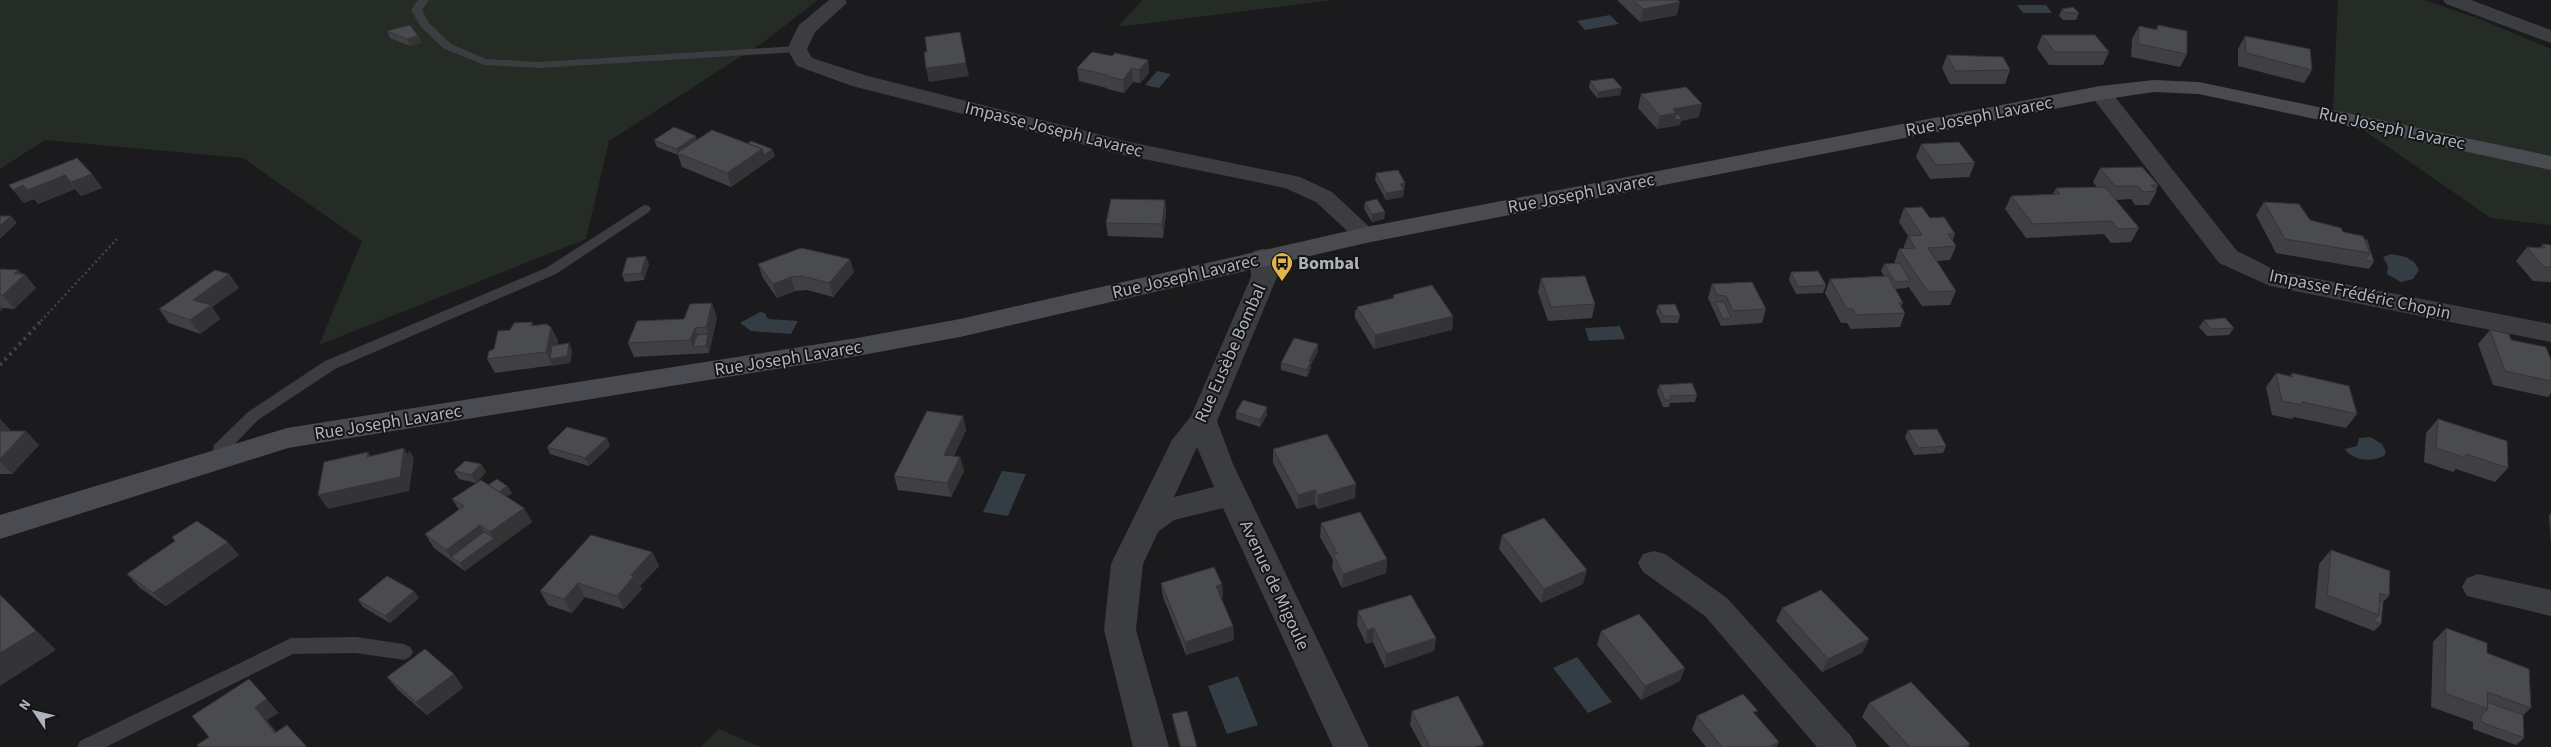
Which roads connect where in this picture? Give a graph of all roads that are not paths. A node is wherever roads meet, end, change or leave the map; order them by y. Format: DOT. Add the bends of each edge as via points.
graph roads {
  1 [pos="424,0"];
  2 [pos="2453,0"];
  3 [pos="838,3"];
  4 [pos="2551,37"];
  5 [pos="797,49"];
  6 [pos="2100,93"];
  7 [pos="2551,163"];
  8 [pos="644,209"];
  9 [pos="1366,236"];
  10 [pos="1263,257"];
  11 [pos="2551,333"];
  12 [pos="1203,421"];
  13 [pos="219,459"];
  14 [pos="1232,494"];
  15 [pos="1145,525"];
  16 [pos="0,527"];
  17 [pos="1654,563"];
  18 [pos="2478,587"];
  19 [pos="2551,603"];
  20 [pos="404,652"];
  21 [pos="87,747"];
  22 [pos="1151,747"];
  23 [pos="1351,747"];
  24 [pos="1839,747"];
  1 -- 5 [label="lane" via="416,10 425,25 447,46 484,62 539,65"];
  2 -- 4 [label="street"];
  3 -- 5 [label="street" via="806,29"];
  5 -- 9 [label="street, Impasse Joseph Lavarec" via="804,62 860,81 1124,148 1292,182 1324,198"];
  6 -- 7 [label="street, Rue Joseph Lavarec" via="2154,86 2200,88"];
  6 -- 9 [label="street, Rue Joseph Lavarec"];
  6 -- 11 [label="street, Impasse Frédéric Chopin" via="2228,257 2270,278"];
  8 -- 13 [label="lane" via="551,271 330,366 253,416 220,449"];
  9 -- 10 [label="street, Rue Joseph Lavarec"];
  10 -- 12 [label="street, Rue Eusèbe Bombal" via="1264,277"];
  10 -- 13 [label="street, Rue Joseph Lavarec" via="960,328 287,438"];
  12 -- 14 [label="street, Avenue de Migoule"];
  12 -- 15 [label="street, Rue Eusèbe Bombal" via="1186,440"];
  13 -- 16 [label="street, Rue Joseph Lavarec"];
  14 -- 15 [label="street" via="1165,511"];
  14 -- 23 [label="street, Avenue de Migoule"];
  15 -- 22 [label="street, Rue Eusèbe Bombal" via="1127,564 1120,630"];
  17 -- 24 [label="street" via="1716,607"];
  18 -- 19 [label="street"];
  20 -- 21 [label="lane" via="356,645 291,646"];
}
